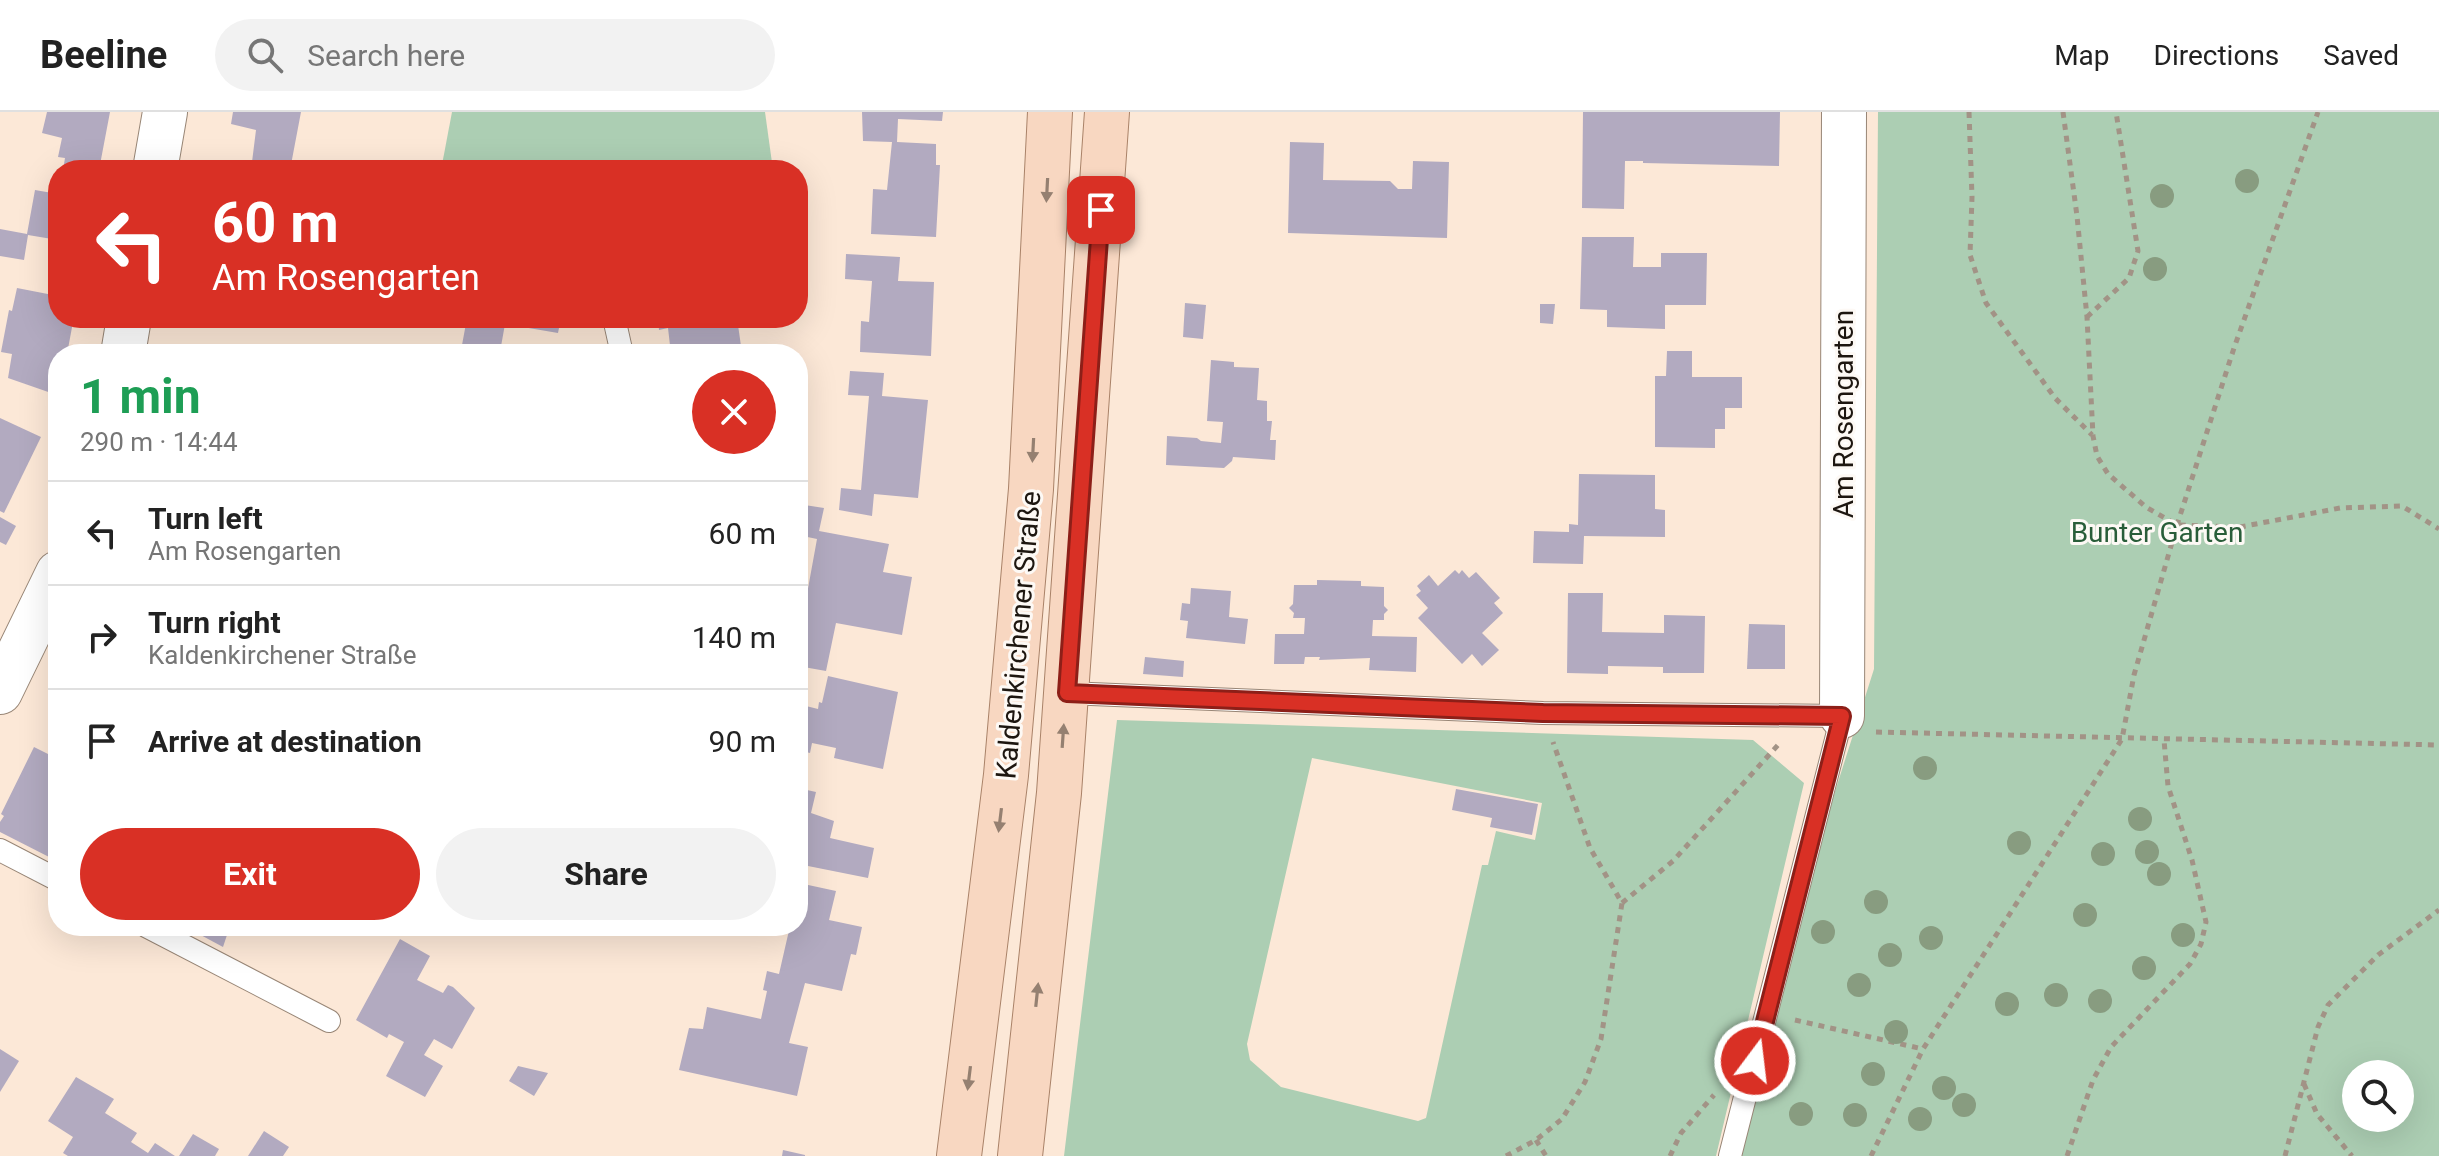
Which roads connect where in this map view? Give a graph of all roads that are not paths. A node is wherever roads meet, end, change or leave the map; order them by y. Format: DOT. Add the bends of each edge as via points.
graph roads {
  1 [pos="165,112"];
  2 [pos="1050,112"];
  3 [pos="1107,112"];
  4 [pos="1844,112"];
  5 [pos="157,160"];
  6 [pos="48,594"];
  7 [pos="0,692"];
  8 [pos="1067,693"];
  9 [pos="1842,716"];
  10 [pos="0,850"];
  11 [pos="48,875"];
  12 [pos="165,936"];
  13 [pos="329,1021"];
  14 [pos="959,1156"];
  15 [pos="1020,1156"];
  16 [pos="1730,1156"];
  1 -- 5 [label="street"];
  2 -- 14 [label="main road, Kaldenkirchener Straße, one-way" via="1031,489 1010,728"];
  3 -- 8 [label="main road, Kaldenkirchener Straße"];
  4 -- 9 [label="street, Am Rosengarten"];
  6 -- 7 [label="street"];
  8 -- 9 [label="lane" via="1543,713"];
  15 -- 8 [label="main road, Kaldenkirchener Straße, one-way"];
  9 -- 16 [label="lane, Am Rosengarten"];
  10 -- 11 [label="lane"];
  12 -- 13 [label="lane"];
}
